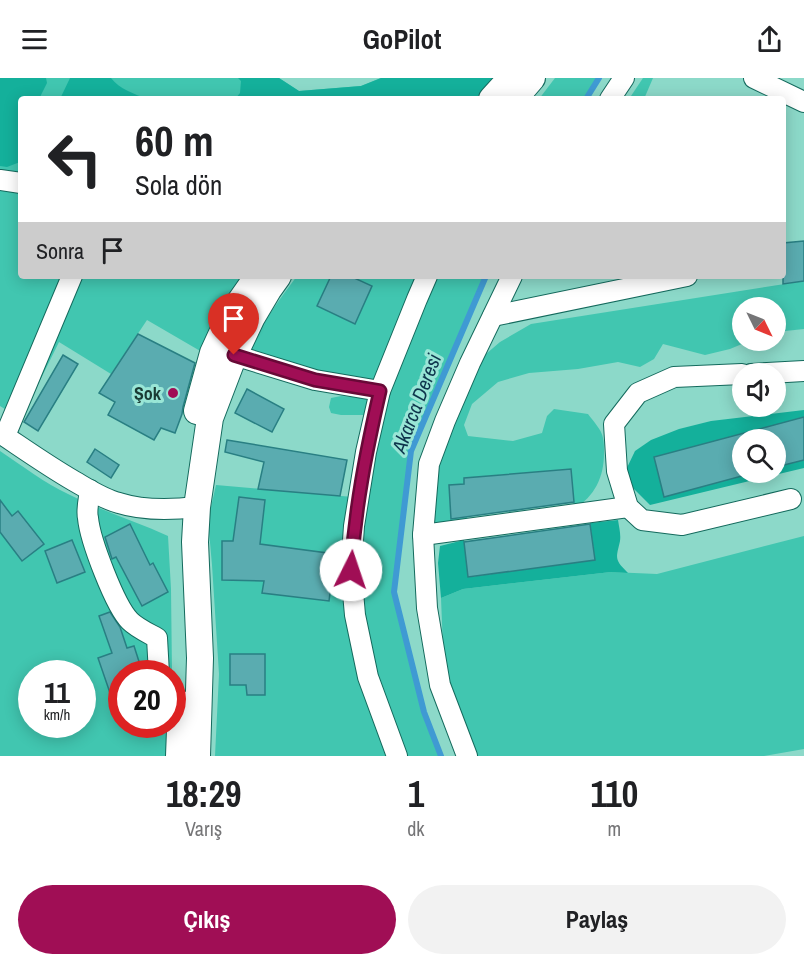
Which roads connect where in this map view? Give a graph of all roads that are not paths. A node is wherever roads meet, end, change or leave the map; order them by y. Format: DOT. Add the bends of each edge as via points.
graph roads {
  1 [pos="511,78"];
  2 [pos="532,78"];
  3 [pos="624,78"];
  4 [pos="754,78"];
  5 [pos="495,96"];
  6 [pos="517,96"];
  7 [pos="612,96"];
  8 [pos="804,102"];
  9 [pos="0,180"];
  10 [pos="18,183"];
  11 [pos="71,279"];
  12 [pos="256,279"];
  13 [pos="277,279"];
  14 [pos="426,279"];
  15 [pos="510,279"];
  16 [pos="672,279"];
  17 [pos="492,316"];
  18 [pos="234,355"];
  19 [pos="804,371"];
  20 [pos="786,372"];
  21 [pos="732,374"];
  22 [pos="380,391"];
  23 [pos="2,435"];
  24 [pos="90,490"];
  25 [pos="791,499"];
  26 [pos="628,507"];
  27 [pos="188,508"];
  28 [pos="423,535"];
  29 [pos="158,660"];
  30 [pos="179,756"];
  31 [pos="197,756"];
  32 [pos="397,756"];
  33 [pos="467,756"];
  1 -- 5 [label="main road"];
  2 -- 6 [label="main road"];
  3 -- 7 [label="street"];
  4 -- 8 [label="street"];
  9 -- 10 [label="street"];
  11 -- 23 [label="street"];
  12 -- 27 [label="main road" via="230,316 213,353 196,412"];
  13 -- 18 [label="main road"];
  14 -- 22 [label="street"];
  15 -- 17 [label="street"];
  16 -- 17 [label="street"];
  17 -- 28 [label="street" via="429,464"];
  18 -- 22 [label="street" via="315,380"];
  18 -- 27 [label="main road" via="210,418"];
  19 -- 20 [label="street"];
  21 -- 26 [label="street" via="674,377 638,393 614,424 617,471"];
  22 -- 32 [label="street" via="354,526 351,570 355,615 369,677"];
  23 -- 24 [label="street"];
  24 -- 27 [label="street" via="118,503 148,509"];
  24 -- 29 [label="street" via="87,517 106,577 129,620 157,638"];
  25 -- 26 [label="street" via="682,525 642,520"];
  26 -- 28 [label="street"];
  27 -- 30 [label="main road"];
  27 -- 31 [label="main road" via="195,542 201,658"];
  28 -- 33 [label="street" via="427,608 440,685"];
}
